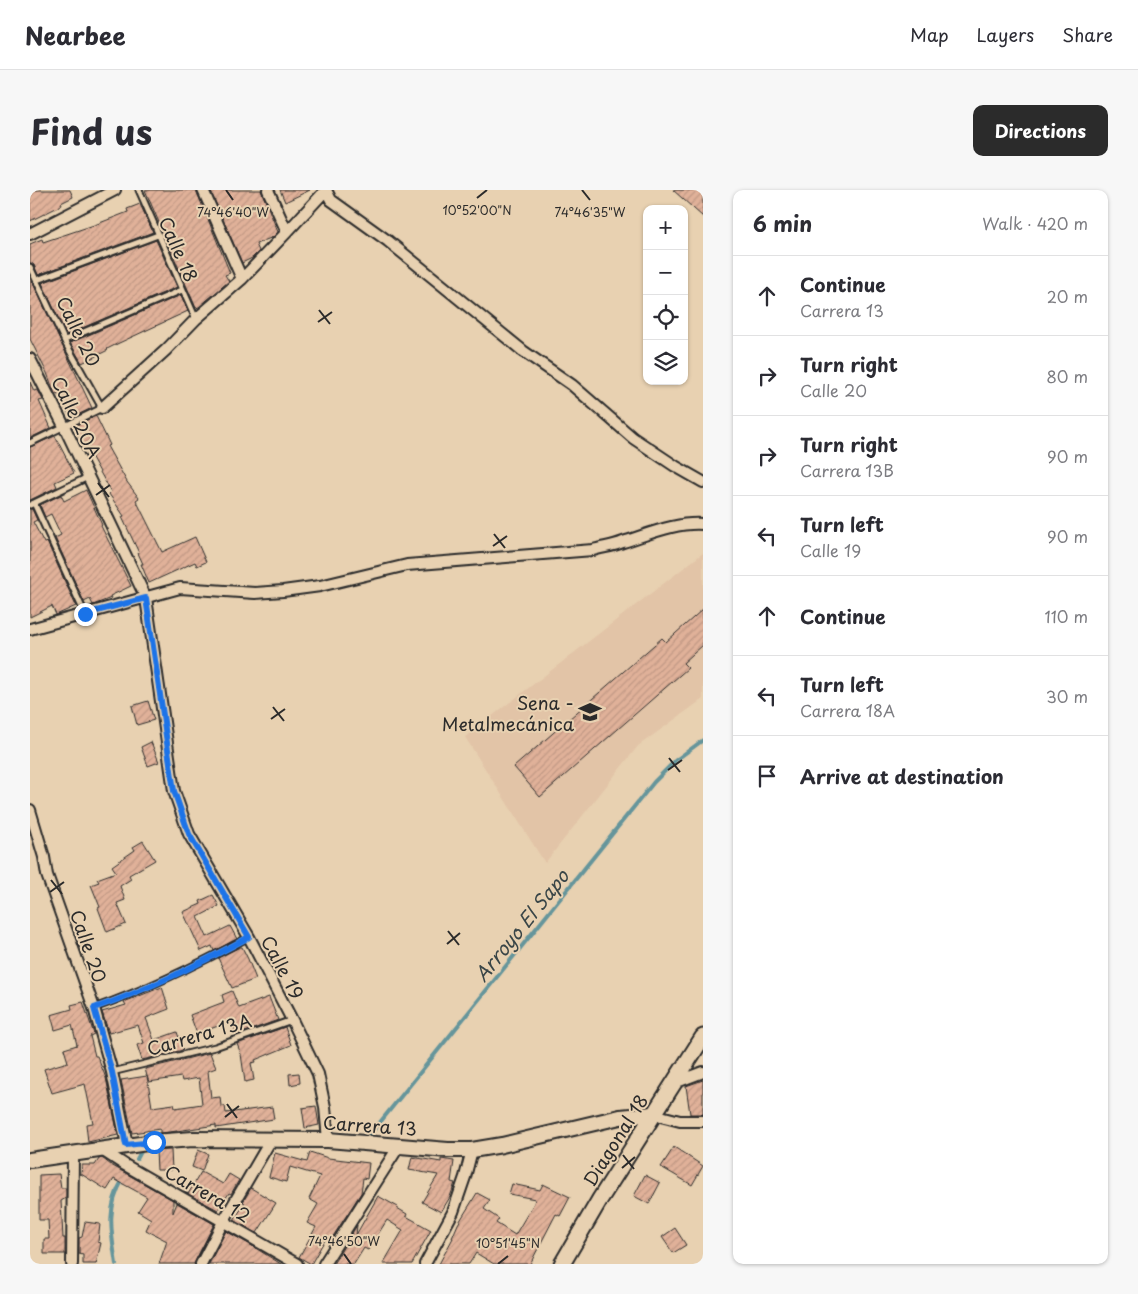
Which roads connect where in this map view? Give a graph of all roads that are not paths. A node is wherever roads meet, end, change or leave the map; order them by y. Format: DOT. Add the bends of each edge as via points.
graph roads {
  1 [pos="115,190"];
  2 [pos="139,190"];
  3 [pos="203,190"];
  4 [pos="268,190"];
  5 [pos="326,190"];
  6 [pos="287,232"];
  7 [pos="30,234"];
  8 [pos="158,235"];
  9 [pos="30,267"];
  10 [pos="242,278"];
  11 [pos="37,280"];
  12 [pos="182,290"];
  13 [pos="196,319"];
  14 [pos="64,340"];
  15 [pos="31,366"];
  16 [pos="102,408"];
  17 [pos="64,426"];
  18 [pos="30,443"];
  19 [pos="88,477"];
  20 [pos="703,482"];
  21 [pos="32,504"];
  22 [pos="703,524"];
  23 [pos="146,598"];
  24 [pos="85,614"];
  25 [pos="30,629"];
  26 [pos="174,791"];
  27 [pos="30,810"];
  28 [pos="249,937"];
  29 [pos="94,1008"];
  30 [pos="292,1020"];
  31 [pos="703,1037"];
  32 [pos="112,1072"];
  33 [pos="703,1072"];
  34 [pos="674,1082"];
  35 [pos="653,1114"];
  36 [pos="703,1121"];
  37 [pos="272,1138"];
  38 [pos="328,1140"];
  39 [pos="126,1145"];
  40 [pos="399,1146"];
  41 [pos="102,1150"];
  42 [pos="472,1150"];
  43 [pos="73,1154"];
  44 [pos="30,1160"];
  45 [pos="223,1222"];
  46 [pos="72,1264"];
  47 [pos="201,1264"];
  48 [pos="297,1264"];
  49 [pos="324,1264"];
  50 [pos="425,1264"];
  51 [pos="562,1264"];
  1 -- 7 [label="street"];
  2 -- 8 [label="lane, Calle 18"];
  3 -- 10 [label="street"];
  4 -- 6 [label="street"];
  5 -- 6 [label="street"];
  5 -- 20 [label="street" via="331,200 388,241 523,351 572,385 633,438"];
  6 -- 10 [label="street"];
  8 -- 11 [label="lane"];
  8 -- 12 [label="lane, Calle 18"];
  9 -- 11 [label="lane, Calle 20"];
  10 -- 13 [label="street"];
  11 -- 14 [label="lane, Calle 20"];
  12 -- 13 [label="lane, Calle 18"];
  12 -- 14 [label="lane"];
  13 -- 16 [label="street"];
  14 -- 16 [label="lane, Calle 20"];
  15 -- 17 [label="street, Calle 20A"];
  16 -- 17 [label="lane"];
  17 -- 18 [label="lane"];
  17 -- 19 [label="street, Calle 20A"];
  19 -- 21 [label="lane"];
  19 -- 23 [label="street, Calle 20A"];
  21 -- 24 [label="lane"];
  22 -- 23 [label="street" via="656,531 621,543 576,552 407,565 320,586 283,591 255,593 180,588"];
  23 -- 24 [label="street"];
  23 -- 26 [label="street, Calle 20A"];
  24 -- 25 [label="street"];
  26 -- 28 [label="street, Calle 19" via="189,834"];
  27 -- 29 [label="street, Calle 20" via="47,874"];
  28 -- 29 [label="lane" via="131,996"];
  28 -- 30 [label="street, Calle 19"];
  29 -- 32 [label="street, Calle 20"];
  30 -- 32 [label="lane, Carrera 13A" via="214,1047"];
  30 -- 38 [label="street, Calle 19" via="318,1074"];
  31 -- 34 [label="main road, Diagonal 18"];
  32 -- 39 [label="street, Calle 20"];
  33 -- 34 [label="street"];
  34 -- 35 [label="main road, Diagonal 18"];
  35 -- 36 [label="street, Carrera 13" via="680,1121"];
  35 -- 42 [label="street, Carrera 13" via="620,1117"];
  35 -- 51 [label="main road, Diagonal 18"];
  37 -- 38 [label="street, Carrera 13"];
  37 -- 39 [label="street, Carrera 13" via="193,1139"];
  37 -- 45 [label="street"];
  38 -- 40 [label="street, Carrera 13"];
  39 -- 41 [label="street, Carrera 13"];
  40 -- 42 [label="street, Carrera 13"];
  40 -- 49 [label="street"];
  41 -- 43 [label="street, Carrera 13"];
  41 -- 45 [label="street, Carrera 12"];
  42 -- 50 [label="street" via="453,1212"];
  43 -- 44 [label="street, Carrera 13"];
  43 -- 46 [label="street"];
  45 -- 47 [label="street"];
  45 -- 48 [label="street, Carrera 12"];
}
